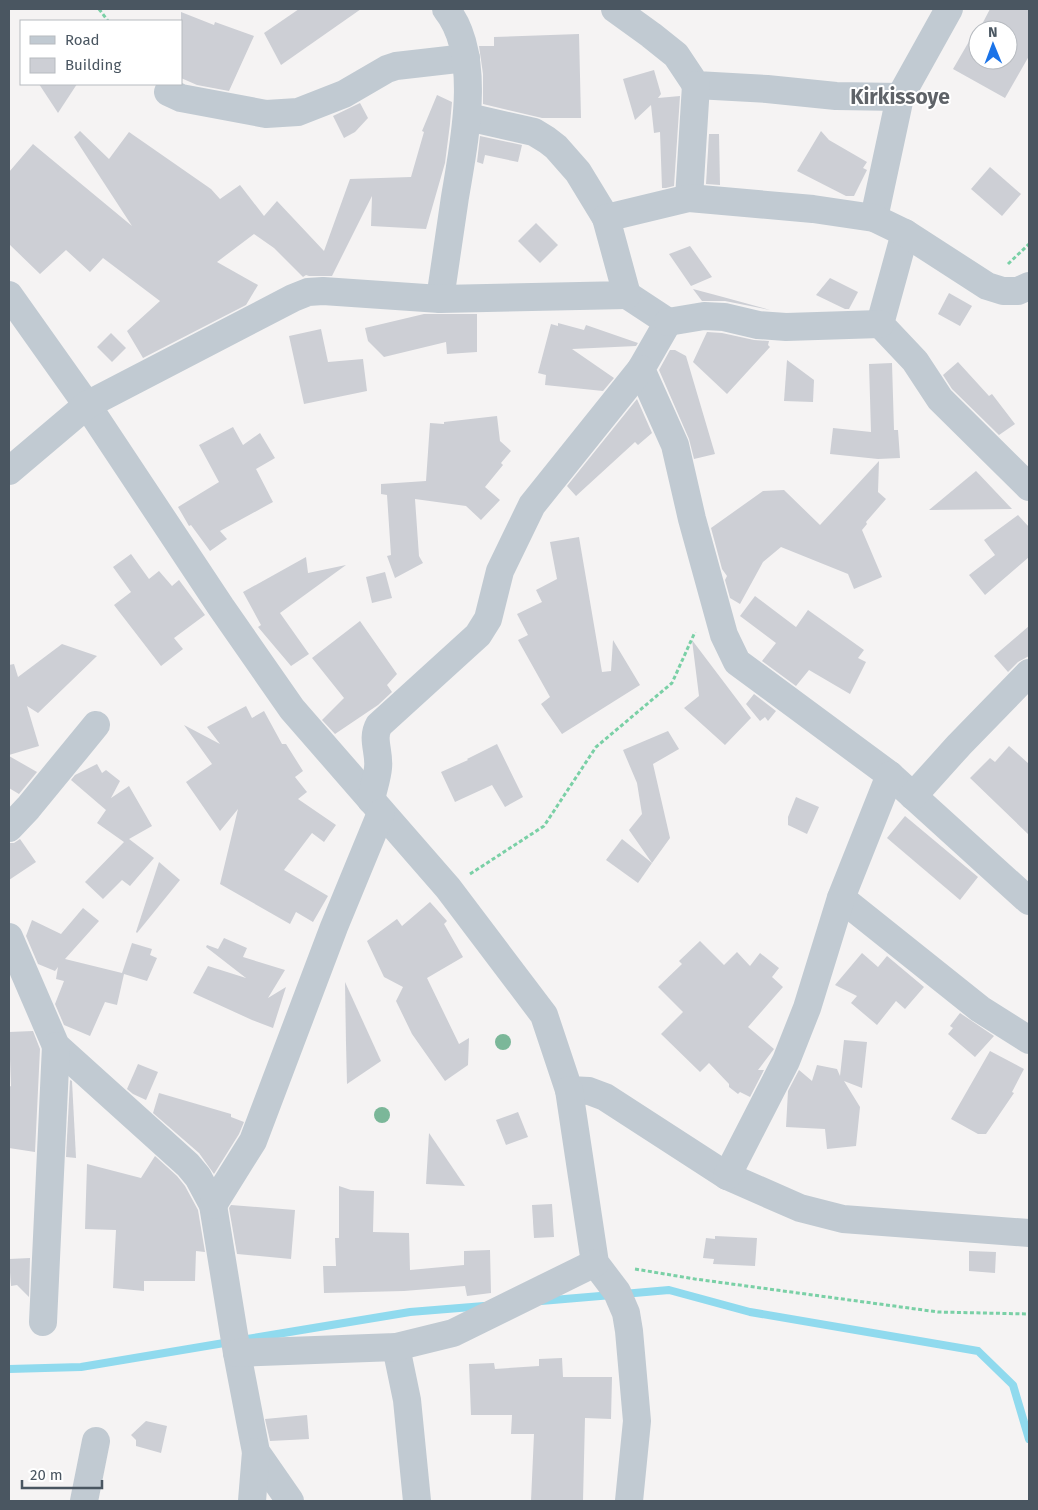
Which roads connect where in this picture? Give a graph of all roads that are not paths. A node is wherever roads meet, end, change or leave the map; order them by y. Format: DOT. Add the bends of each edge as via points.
graph roads {
  1 [pos="615,9"];
  2 [pos="949,9"];
  3 [pos="457,12"];
  4 [pos="466,58"];
  5 [pos="696,85"];
  6 [pos="168,92"];
  7 [pos="900,97"];
  8 [pos="468,117"];
  9 [pos="689,198"];
  10 [pos="606,218"];
  11 [pos="874,218"];
  12 [pos="904,233"];
  13 [pos="1029,286"];
  14 [pos="9,294"];
  15 [pos="627,295"];
  16 [pos="440,299"];
  17 [pos="668,322"];
  18 [pos="880,324"];
  19 [pos="641,369"];
  20 [pos="86,405"];
  21 [pos="9,471"];
  22 [pos="1029,487"];
  23 [pos="1029,674"];
  24 [pos="96,725"];
  25 [pos="890,775"];
  26 [pos="913,796"];
  27 [pos="376,806"];
  28 [pos="9,828"];
  29 [pos="841,898"];
  30 [pos="1029,901"];
  31 [pos="9,937"];
  32 [pos="1029,1040"];
  33 [pos="56,1046"];
  34 [pos="569,1090"];
  35 [pos="727,1176"];
  36 [pos="213,1205"];
  37 [pos="1029,1233"];
  38 [pos="595,1263"];
  39 [pos="43,1322"];
  40 [pos="396,1347"];
  41 [pos="237,1353"];
  42 [pos="96,1441"];
  43 [pos="256,1452"];
  44 [pos="84,1501"];
  45 [pos="252,1501"];
  46 [pos="290,1501"];
  47 [pos="418,1501"];
  48 [pos="629,1501"];
  1 -- 5 [label="street" via="676,56"];
  2 -- 7 [label="street"];
  3 -- 4 [label="street"];
  4 -- 6 [label="street" via="396,66 344,94 298,112 266,114 180,98"];
  4 -- 8 [label="street"];
  5 -- 7 [label="street" via="836,96"];
  5 -- 9 [label="street"];
  7 -- 11 [label="street"];
  8 -- 10 [label="street" via="534,132 547,140 578,172"];
  8 -- 16 [label="street"];
  9 -- 10 [label="street"];
  9 -- 11 [label="street"];
  10 -- 15 [label="street"];
  11 -- 12 [label="street"];
  12 -- 13 [label="street" via="987,286 1003,291 1018,291"];
  12 -- 18 [label="street"];
  14 -- 20 [label="street"];
  15 -- 16 [label="street"];
  15 -- 17 [label="street"];
  16 -- 20 [label="street" via="308,292"];
  17 -- 18 [label="street" via="704,316 786,327"];
  17 -- 19 [label="street"];
  18 -- 22 [label="street" via="915,361 940,399"];
  19 -- 25 [label="street" via="675,445 724,636 737,662"];
  19 -- 27 [label="street" via="532,505 500,571 488,619 478,635 379,725 375,732 378,756"];
  20 -- 21 [label="street"];
  20 -- 27 [label="street" via="292,708"];
  23 -- 26 [label="street"];
  24 -- 28 [label="street"];
  25 -- 26 [label="street"];
  25 -- 29 [label="street"];
  26 -- 30 [label="street"];
  27 -- 34 [label="street" via="448,888 544,1014"];
  27 -- 36 [label="street" via="253,1140"];
  29 -- 32 [label="street" via="980,1009"];
  29 -- 35 [label="street" via="807,1008 786,1061"];
  31 -- 33 [label="street"];
  33 -- 36 [label="street" via="188,1164"];
  33 -- 39 [label="street"];
  34 -- 35 [label="street" via="606,1096"];
  34 -- 38 [label="street"];
  35 -- 37 [label="street" via="800,1208 843,1219"];
  36 -- 41 [label="street"];
  38 -- 40 [label="street" via="452,1333"];
  38 -- 48 [label="street" via="618,1292 629,1330 636,1421"];
  40 -- 41 [label="street"];
  40 -- 47 [label="street" via="407,1400"];
  41 -- 43 [label="street"];
  42 -- 44 [label="street"];
  43 -- 45 [label="street"];
  43 -- 46 [label="street"];
}
